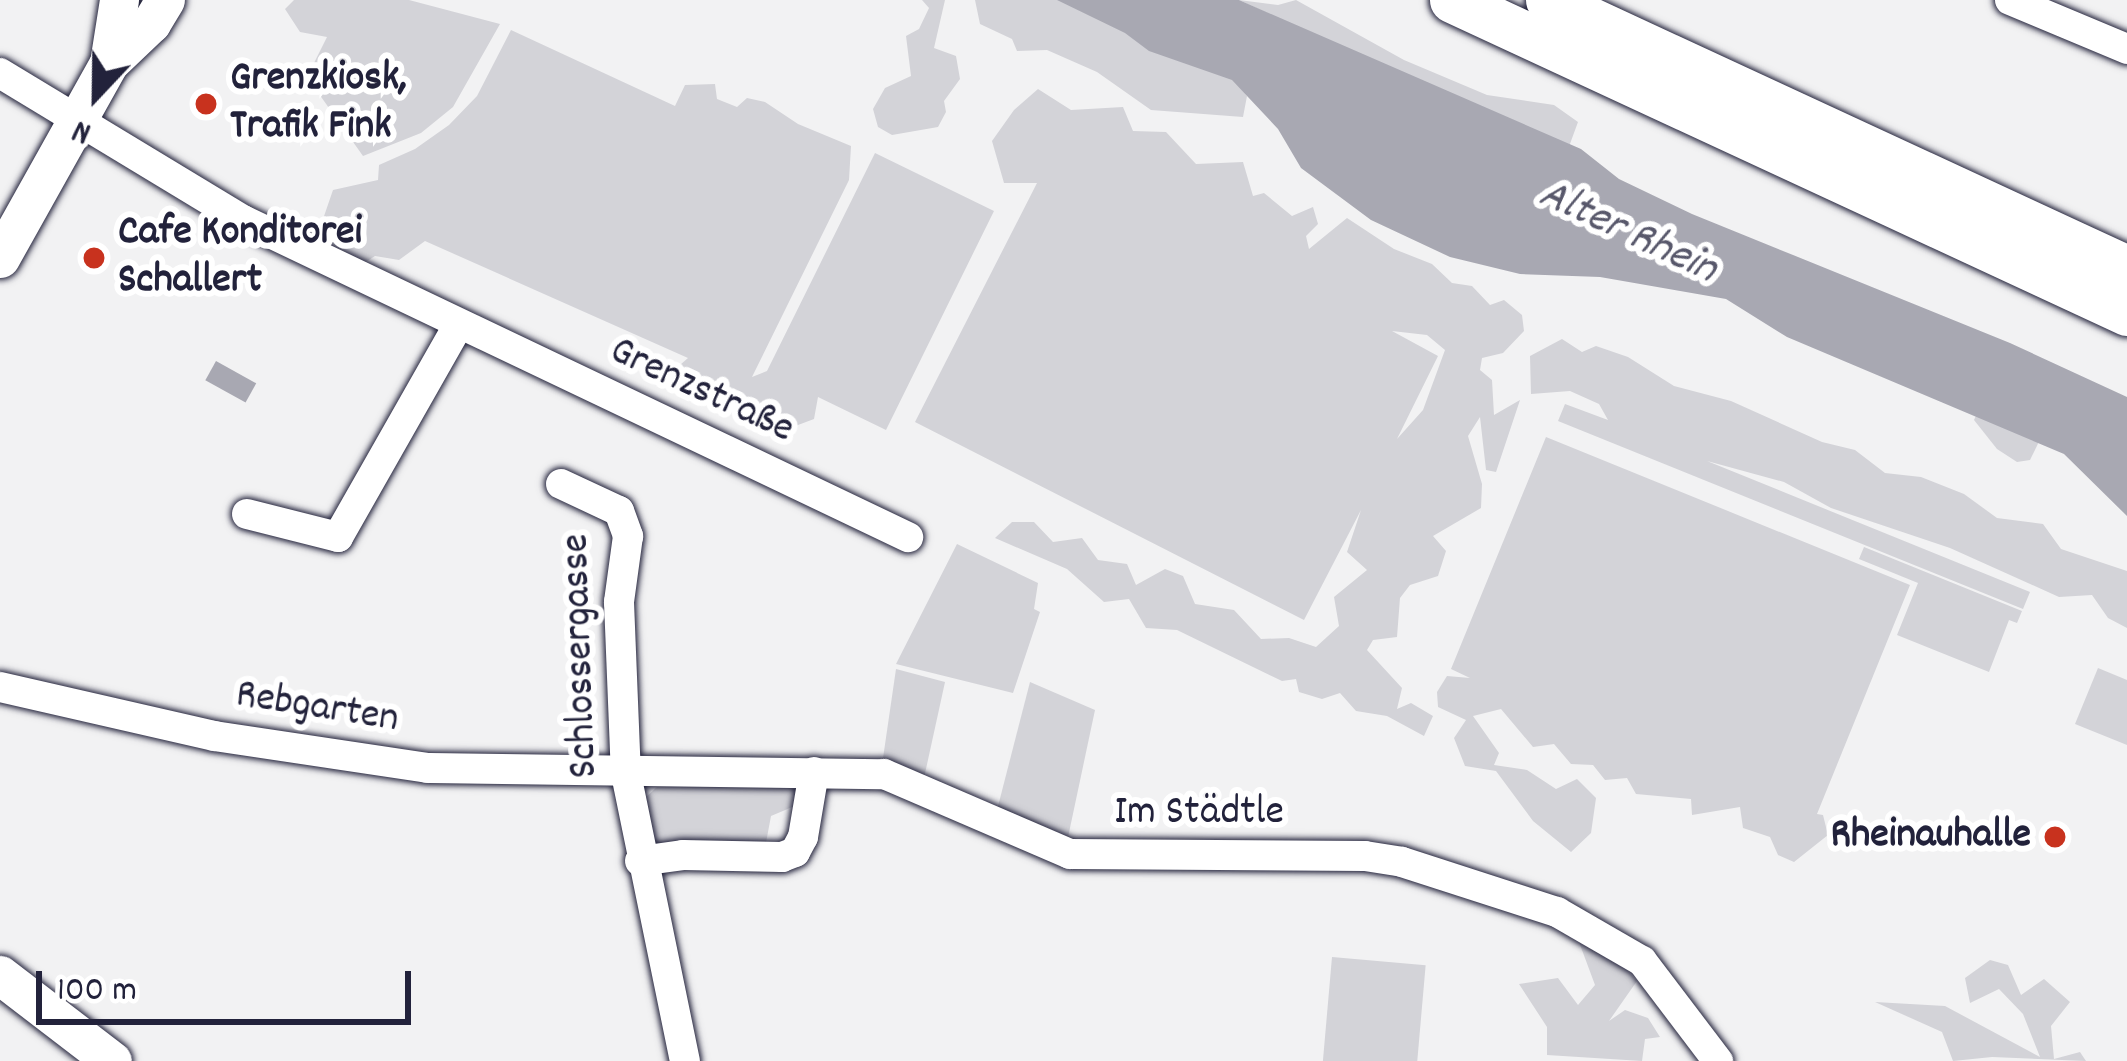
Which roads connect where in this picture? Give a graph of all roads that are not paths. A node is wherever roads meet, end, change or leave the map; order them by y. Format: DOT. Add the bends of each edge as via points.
graph roads {
  1 [pos="119,0"];
  2 [pos="165,0"];
  3 [pos="1452,0"];
  4 [pos="1548,0"];
  5 [pos="2010,0"];
  6 [pos="2127,49"];
  7 [pos="0,74"];
  8 [pos="93,91"];
  9 [pos="0,259"];
  10 [pos="2127,268"];
  11 [pos="2127,313"];
  12 [pos="458,326"];
  13 [pos="561,484"];
  14 [pos="247,514"];
  15 [pos="908,537"];
  16 [pos="0,687"];
  17 [pos="814,772"];
  18 [pos="626,774"];
  19 [pos="640,861"];
  20 [pos="0,975"];
  21 [pos="112,1061"];
  22 [pos="685,1061"];
  23 [pos="1718,1061"];
  1 -- 8 [label="main road"];
  2 -- 8 [label="main road"];
  3 -- 11 [label="highway"];
  4 -- 10 [label="highway"];
  5 -- 6 [label="street"];
  7 -- 8 [label="street, Grenzstraße" via="62,106"];
  8 -- 9 [label="main road"];
  8 -- 12 [label="street, Grenzstraße" via="243,220"];
  12 -- 14 [label="street" via="338,537"];
  12 -- 15 [label="street, Grenzstraße"];
  13 -- 18 [label="street, Schlossergasse" via="619,512 628,536 619,602"];
  16 -- 18 [label="street, Rebgarten" via="274,747 427,768"];
  17 -- 18 [label="street, Im Städtle"];
  17 -- 19 [label="street" via="795,851"];
  17 -- 23 [label="street, Im Städtle" via="856,770 915,783 987,823 1070,854 1365,856 1418,867 1557,912 1642,961"];
  18 -- 19 [label="street, Schlossergasse"];
  19 -- 22 [label="street, Schlossergasse"];
  20 -- 21 [label="main road"];
}
